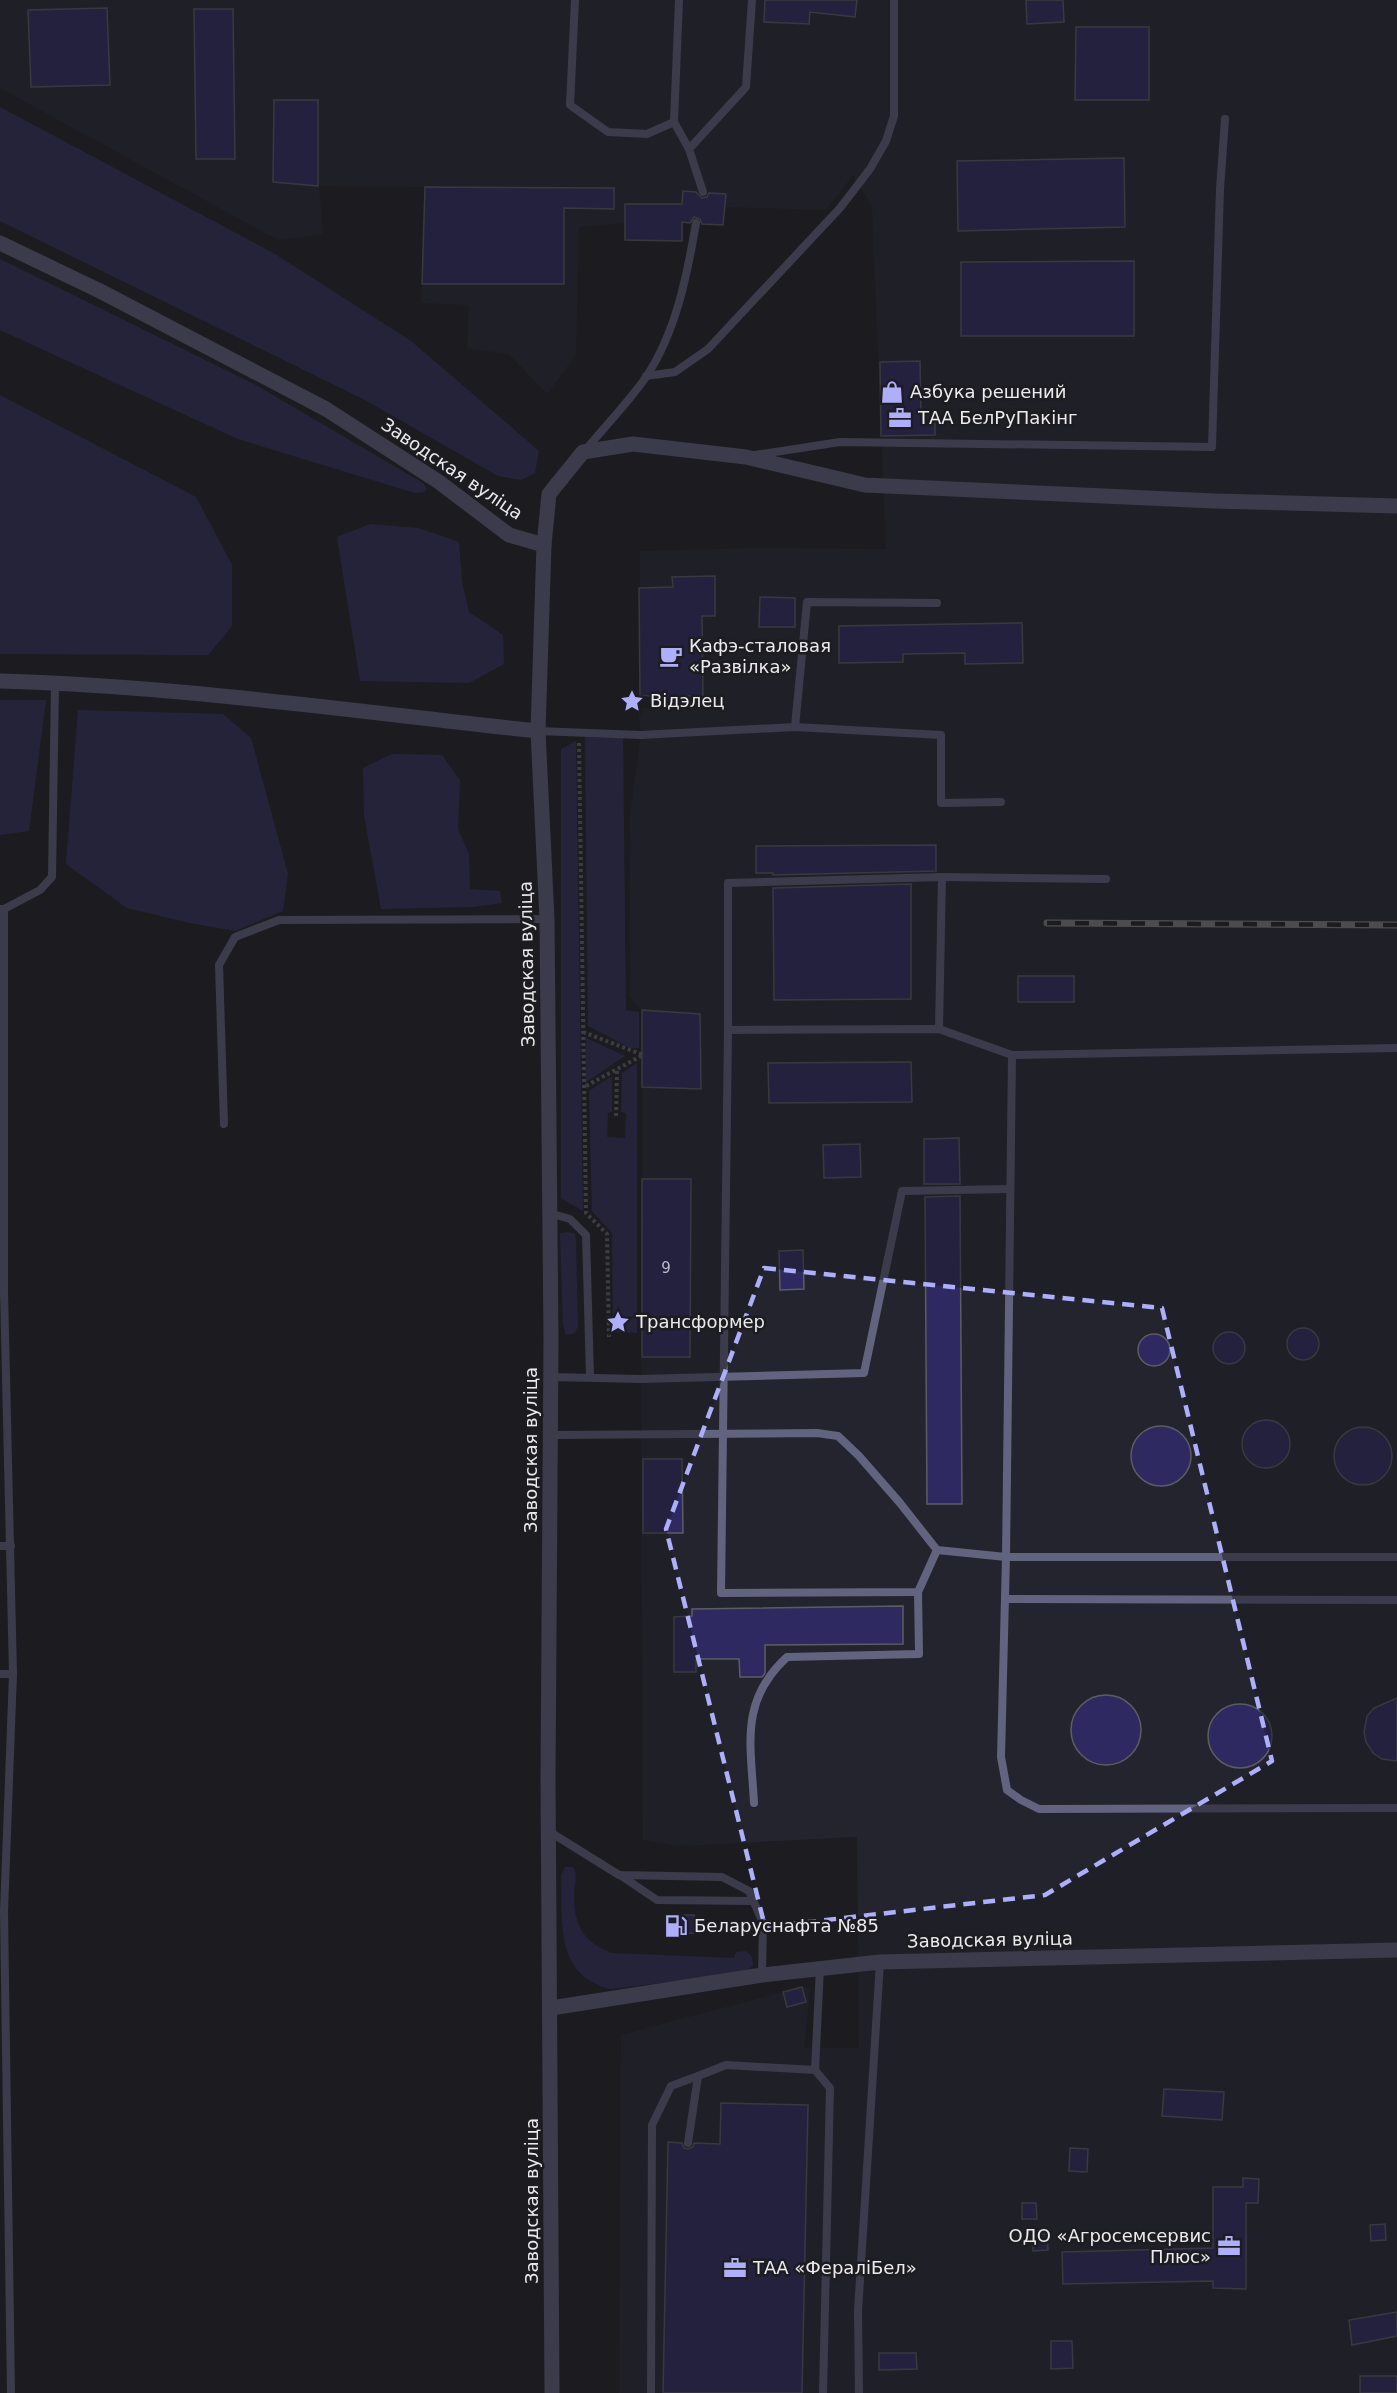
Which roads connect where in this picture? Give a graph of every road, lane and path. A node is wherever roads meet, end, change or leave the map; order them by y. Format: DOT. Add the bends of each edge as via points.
graph roads {
  1 [pos="575,0"];
  2 [pos="678,0"];
  3 [pos="752,0"];
  4 [pos="894,0"];
  5 [pos="1225,119"];
  6 [pos="674,122"];
  7 [pos="689,149"];
  8 [pos="703,192"];
  9 [pos="696,223"];
  10 [pos="0,243"];
  11 [pos="646,376"];
  12 [pos="583,452"];
  13 [pos="746,456"];
  14 [pos="1397,506"];
  15 [pos="544,545"];
  16 [pos="937,603"];
  17 [pos="0,681"];
  18 [pos="55,683"];
  19 [pos="795,727"];
  20 [pos="538,731"];
  21 [pos="579,732"];
  22 [pos="1001,802"];
  23 [pos="942,877"];
  24 [pos="1106,879"];
  25 [pos="2,909"];
  26 [pos="547,919"];
  27 [pos="2,1016"];
  28 [pos="939,1029"];
  29 [pos="728,1030"];
  30 [pos="583,1032"];
  31 [pos="1397,1048"];
  32 [pos="1012,1055"];
  33 [pos="617,1069"];
  34 [pos="584,1087"];
  35 [pos="616,1116"];
  36 [pos="224,1124"];
  37 [pos="1010,1189"];
  38 [pos="549,1213"];
  39 [pos="2,1291"];
  40 [pos="609,1337"];
  41 [pos="590,1376"];
  42 [pos="550,1377"];
  43 [pos="724,1377"];
  44 [pos="723,1434"];
  45 [pos="550,1436"];
  46 [pos="0,1546"];
  47 [pos="11,1546"];
  48 [pos="937,1550"];
  49 [pos="1006,1557"];
  50 [pos="1397,1557"];
  51 [pos="918,1592"];
  52 [pos="1005,1599"];
  53 [pos="1397,1600"];
  54 [pos="0,1674"];
  55 [pos="13,1674"];
  56 [pos="754,1803"];
  57 [pos="1397,1808"];
  58 [pos="550,1832"];
  59 [pos="619,1875"];
  60 [pos="753,1901"];
  61 [pos="2,1912"];
  62 [pos="1397,1950"];
  63 [pos="880,1962"];
  64 [pos="820,1968"];
  65 [pos="762,1975"];
  66 [pos="551,2008"];
  67 [pos="815,2070"];
  68 [pos="698,2076"];
  69 [pos="688,2143"];
  70 [pos="11,2393"];
  71 [pos="552,2393"];
  72 [pos="651,2393"];
  73 [pos="823,2393"];
  74 [pos="859,2393"];
  1 -- 6 [label="lane" via="570,105 608,132 646,134"];
  2 -- 6 [label="lane"];
  3 -- 7 [label="lane" via="746,87"];
  4 -- 11 [label="lane" via="894,116 886,141 870,169 840,208 708,349 675,372"];
  5 -- 13 [label="lane" via="1212,447 840,442"];
  6 -- 7 [label="lane"];
  7 -- 8 [label="lane"];
  9 -- 11 [label="lane" via="688,272 670,329"];
  10 -- 15 [label="street, Заводская вуліца" via="326,409 439,482 509,535"];
  11 -- 12 [label="lane"];
  12 -- 13 [label="street" via="633,444"];
  12 -- 15 [label="street" via="549,494"];
  13 -- 14 [label="street" via="865,485"];
  15 -- 20 [label="street, Заводская вуліца"];
  16 -- 19 [label="lane" via="807,602"];
  17 -- 18 [label="street"];
  18 -- 20 [label="street" via="296,702"];
  18 -- 25 [label="lane" via="52,877 40,890"];
  19 -- 21 [label="lane" via="641,735"];
  19 -- 22 [label="lane" via="941,735 941,803"];
  20 -- 21 [label="lane"];
  20 -- 26 [label="street, Заводская вуліца"];
  21 -- 30 [label="path"];
  23 -- 24 [label="lane"];
  23 -- 28 [label="lane"];
  23 -- 29 [label="lane" via="728,884"];
  25 -- 27 [label="lane"];
  26 -- 36 [label="lane" via="279,920 235,937 219,965"];
  26 -- 38 [label="street, Заводская вуліца"];
  27 -- 39 [label="lane"];
  28 -- 29 [label="lane"];
  28 -- 32 [label="lane"];
  29 -- 43 [label="lane"];
  30 -- 33 [label="path" via="643,1055"];
  30 -- 34 [label="path"];
  31 -- 32 [label="lane"];
  32 -- 37 [label="lane"];
  33 -- 34 [label="path"];
  33 -- 35 [label="path"];
  34 -- 40 [label="path" via="586,1213 607,1234"];
  37 -- 43 [label="lane" via="902,1191 864,1373"];
  37 -- 49 [label="lane"];
  38 -- 41 [label="lane" via="570,1219 586,1235"];
  38 -- 42 [label="street, Заводская вуліца"];
  39 -- 47 [label="lane"];
  41 -- 42 [label="lane"];
  41 -- 43 [label="lane"];
  42 -- 45 [label="street, Заводская вуліца"];
  43 -- 44 [label="lane"];
  44 -- 45 [label="lane"];
  44 -- 48 [label="lane" via="838,1436"];
  44 -- 51 [label="lane" via="721,1593"];
  45 -- 58 [label="street, Заводская вуліца"];
  46 -- 47 [label="lane"];
  47 -- 55 [label="lane"];
  48 -- 49 [label="lane"];
  48 -- 51 [label="lane"];
  49 -- 50 [label="lane"];
  49 -- 52 [label="lane"];
  51 -- 56 [label="lane" via="918,1654 787,1658 773,1670 758,1694 752,1714"];
  52 -- 53 [label="lane"];
  52 -- 57 [label="lane" via="1001,1757 1007,1790 1021,1800 1040,1809"];
  54 -- 55 [label="lane"];
  55 -- 61 [label="lane"];
  58 -- 59 [label="lane"];
  58 -- 66 [label="street, Заводская вуліца"];
  59 -- 60 [label="lane" via="657,1900"];
  59 -- 60 [label="lane" via="722,1877 749,1891"];
  60 -- 65 [label="lane" via="762,1923"];
  61 -- 70 [label="lane"];
  62 -- 63 [label="street, Заводская вуліца"];
  63 -- 64 [label="street, Заводская вуліца"];
  63 -- 74 [label="lane" via="858,2311"];
  64 -- 65 [label="street, Заводская вуліца"];
  64 -- 67 [label="lane"];
  65 -- 66 [label="street, Заводская вуліца"];
  66 -- 71 [label="street, Заводская вуліца"];
  67 -- 68 [label="lane" via="726,2065"];
  67 -- 73 [label="lane" via="830,2088"];
  68 -- 69 [label="lane"];
  68 -- 72 [label="lane" via="671,2086 652,2125"];
}
